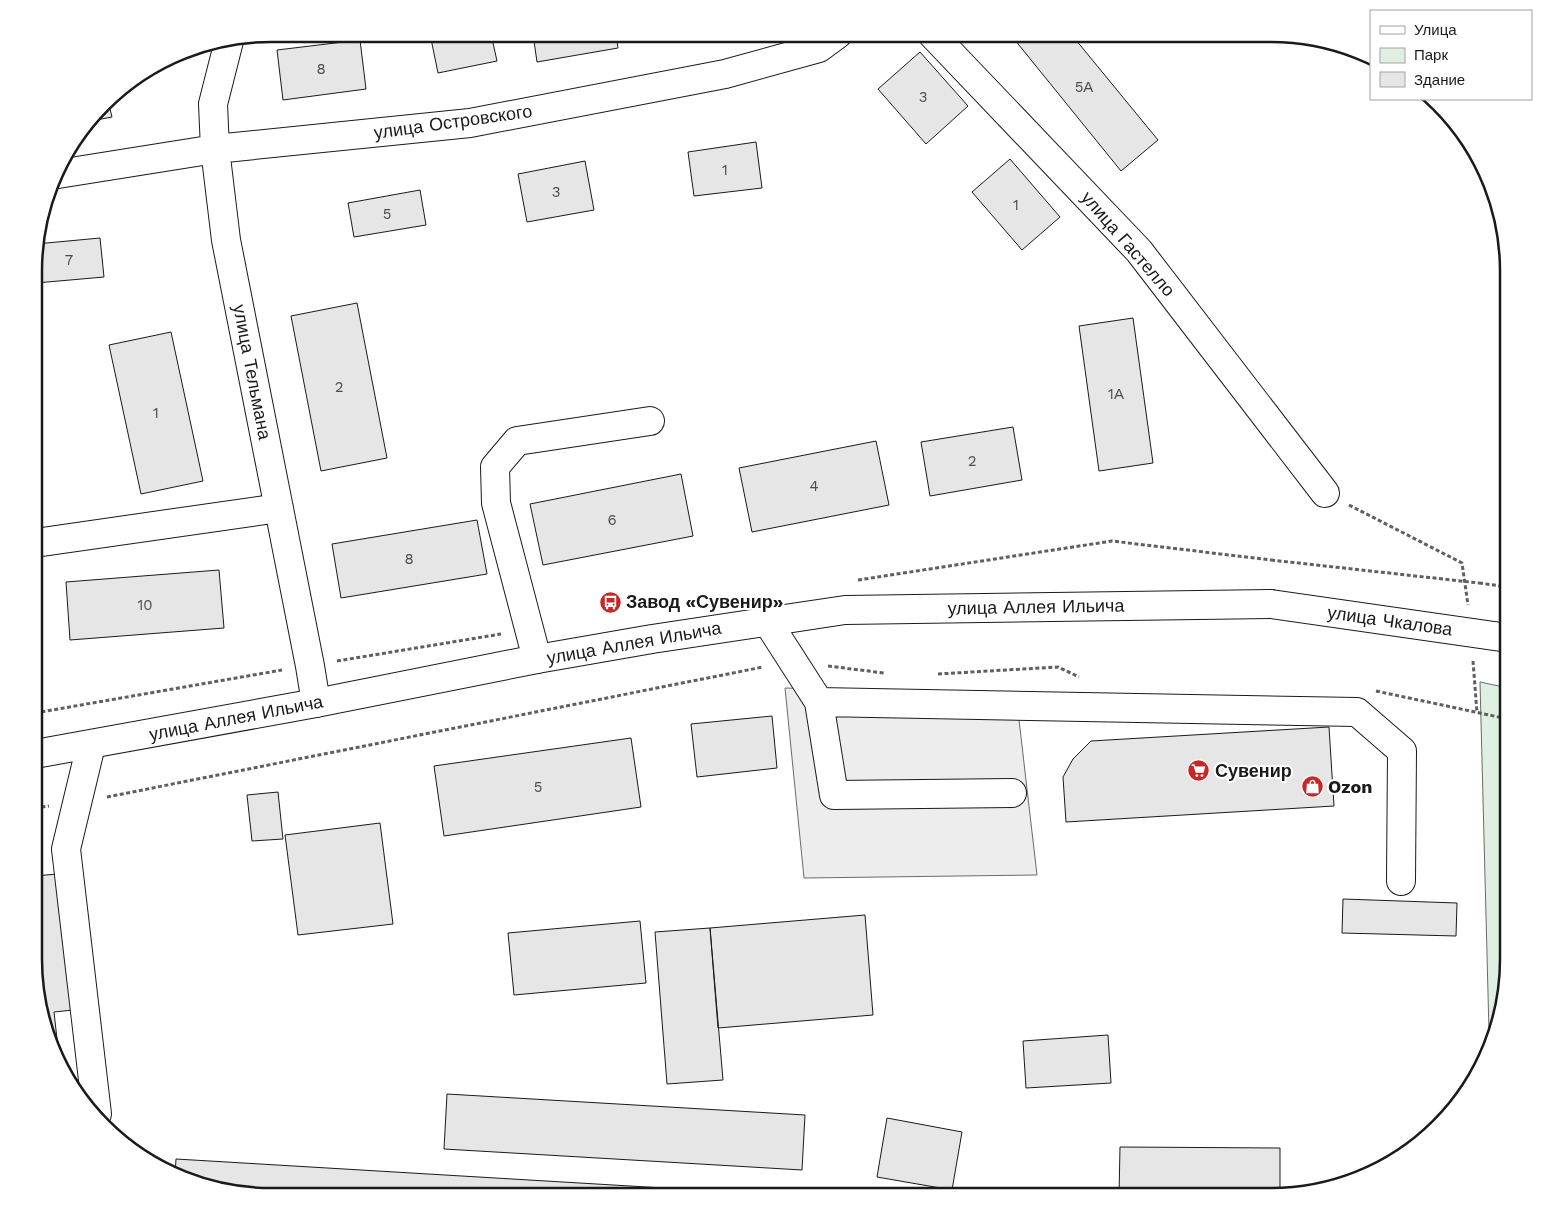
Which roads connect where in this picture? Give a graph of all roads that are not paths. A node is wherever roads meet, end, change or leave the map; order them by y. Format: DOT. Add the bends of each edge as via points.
graph roads {
  1 [pos="827,42"];
  2 [pos="940,42"];
  3 [pos="228,47"];
  4 [pos="215,150"];
  5 [pos="65,173"];
  6 [pos="650,421"];
  7 [pos="1325,492"];
  8 [pos="279,508"];
  9 [pos="42,542"];
  10 [pos="1271,604"];
  11 [pos="767,620"];
  12 [pos="1500,637"];
  13 [pos="537,659"];
  14 [pos="819,702"];
  15 [pos="316,704"];
  16 [pos="91,745"];
  17 [pos="42,753"];
  18 [pos="1012,793"];
  19 [pos="1401,881"];
  20 [pos="95,1104"];
  1 -- 4 [label="street, улица Островского" via="819,48 725,74 470,124"];
  2 -- 7 [label="street, улица Гастелло" via="1139,251"];
  3 -- 4 [label="street, улица Тельмана" via="213,104"];
  4 -- 5 [label="street, улица Островского"];
  4 -- 8 [label="street, улица Тельмана" via="226,240"];
  6 -- 13 [label="street" via="517,441 495,467 496,503"];
  8 -- 9 [label="street"];
  8 -- 15 [label="street, улица Тельмана"];
  10 -- 11 [label="street, улица Аллея Ильича" via="845,610"];
  10 -- 12 [label="street, улица Чкалова, bridge"];
  11 -- 13 [label="street, улица Аллея Ильича"];
  11 -- 14 [label="street"];
  13 -- 15 [label="street, улица Аллея Ильича"];
  14 -- 18 [label="street" via="834,795"];
  14 -- 19 [label="street" via="1357,712 1402,751"];
  15 -- 16 [label="street, улица Аллея Ильича"];
  16 -- 17 [label="street, улица Аллея Ильича"];
  16 -- 20 [label="street" via="66,849"];
}
